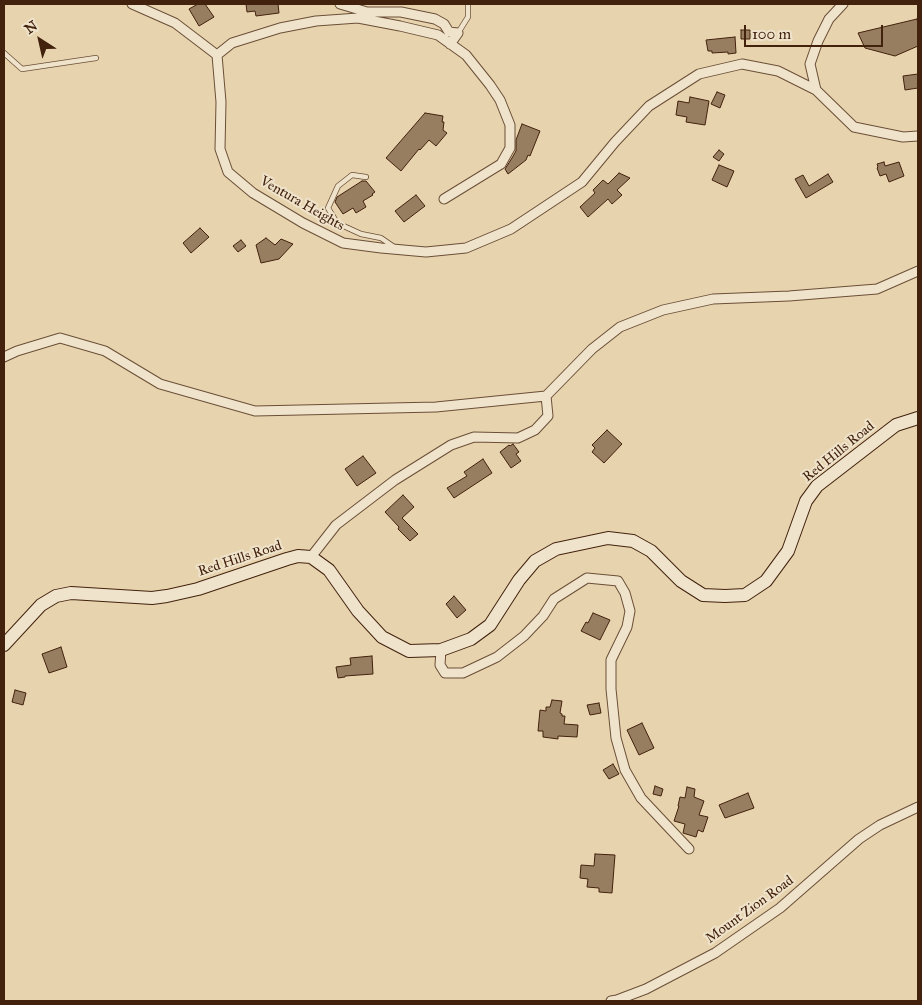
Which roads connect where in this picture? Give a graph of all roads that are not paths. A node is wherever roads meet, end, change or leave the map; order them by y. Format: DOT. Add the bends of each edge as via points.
graph roads {
  1 [pos="132,4"];
  2 [pos="340,4"];
  3 [pos="468,4"];
  4 [pos="843,4"];
  5 [pos="458,32"];
  6 [pos="450,44"];
  7 [pos="4,53"];
  8 [pos="217,56"];
  9 [pos="96,58"];
  10 [pos="816,90"];
  11 [pos="918,136"];
  12 [pos="366,177"];
  13 [pos="444,199"];
  14 [pos="397,250"];
  15 [pos="918,270"];
  16 [pos="4,356"];
  17 [pos="546,396"];
  18 [pos="918,418"];
  19 [pos="311,557"];
  20 [pos="4,645"];
  21 [pos="441,650"];
  22 [pos="918,807"];
  23 [pos="690,849"];
  24 [pos="611,1001"];
  1 -- 8 [label="street" via="176,23"];
  2 -- 5 [label="street" via="367,12 401,12 435,19 449,32"];
  3 -- 5 [label="lane" via="468,17"];
  4 -- 10 [label="street" via="829,19 810,64"];
  5 -- 6 [label="street"];
  6 -- 8 [label="street" via="438,35 358,18 280,28 232,43"];
  6 -- 13 [label="street" via="466,55 500,100 510,125 510,148 501,164"];
  7 -- 9 [label="lane" via="22,69"];
  8 -- 14 [label="street, Ventura Heights" via="221,102 220,149 228,172 253,193 343,243"];
  10 -- 11 [label="street, Ventura Heights" via="854,127 903,137"];
  10 -- 14 [label="street, Ventura Heights" via="778,71 742,64 699,74 649,106 582,182 511,230 466,248 426,252"];
  12 -- 14 [label="lane" via="352,175 338,186 328,208 337,223 360,234 381,238"];
  15 -- 17 [label="street" via="877,289 713,298 663,310 620,327 592,349"];
  16 -- 17 [label="street" via="60,338 105,351 160,384 255,410 436,407"];
  17 -- 19 [label="street" via="548,416 535,430 518,438 474,437 451,445 395,480 336,525"];
  18 -- 21 [label="main road, Red Hills Road" via="896,425 817,486 806,501 788,551 766,581 745,594 703,595 681,581 651,551 633,541 608,538 556,549 535,561 518,580 490,625 471,639"];
  19 -- 20 [label="main road, Red Hills Road" via="286,559 198,589 167,596 71,593 56,596 40,605"];
  19 -- 21 [label="main road, Red Hills Road" via="329,570 358,611 382,637 409,651"];
  21 -- 23 [label="street" via="440,665 445,673 463,673 497,657 524,636 554,600 587,578 618,582 630,611 627,627 611,660 616,738 624,770 641,798"];
  22 -- 24 [label="street, Mount Zion Road" via="859,839 780,908 716,953 646,989"];
}
